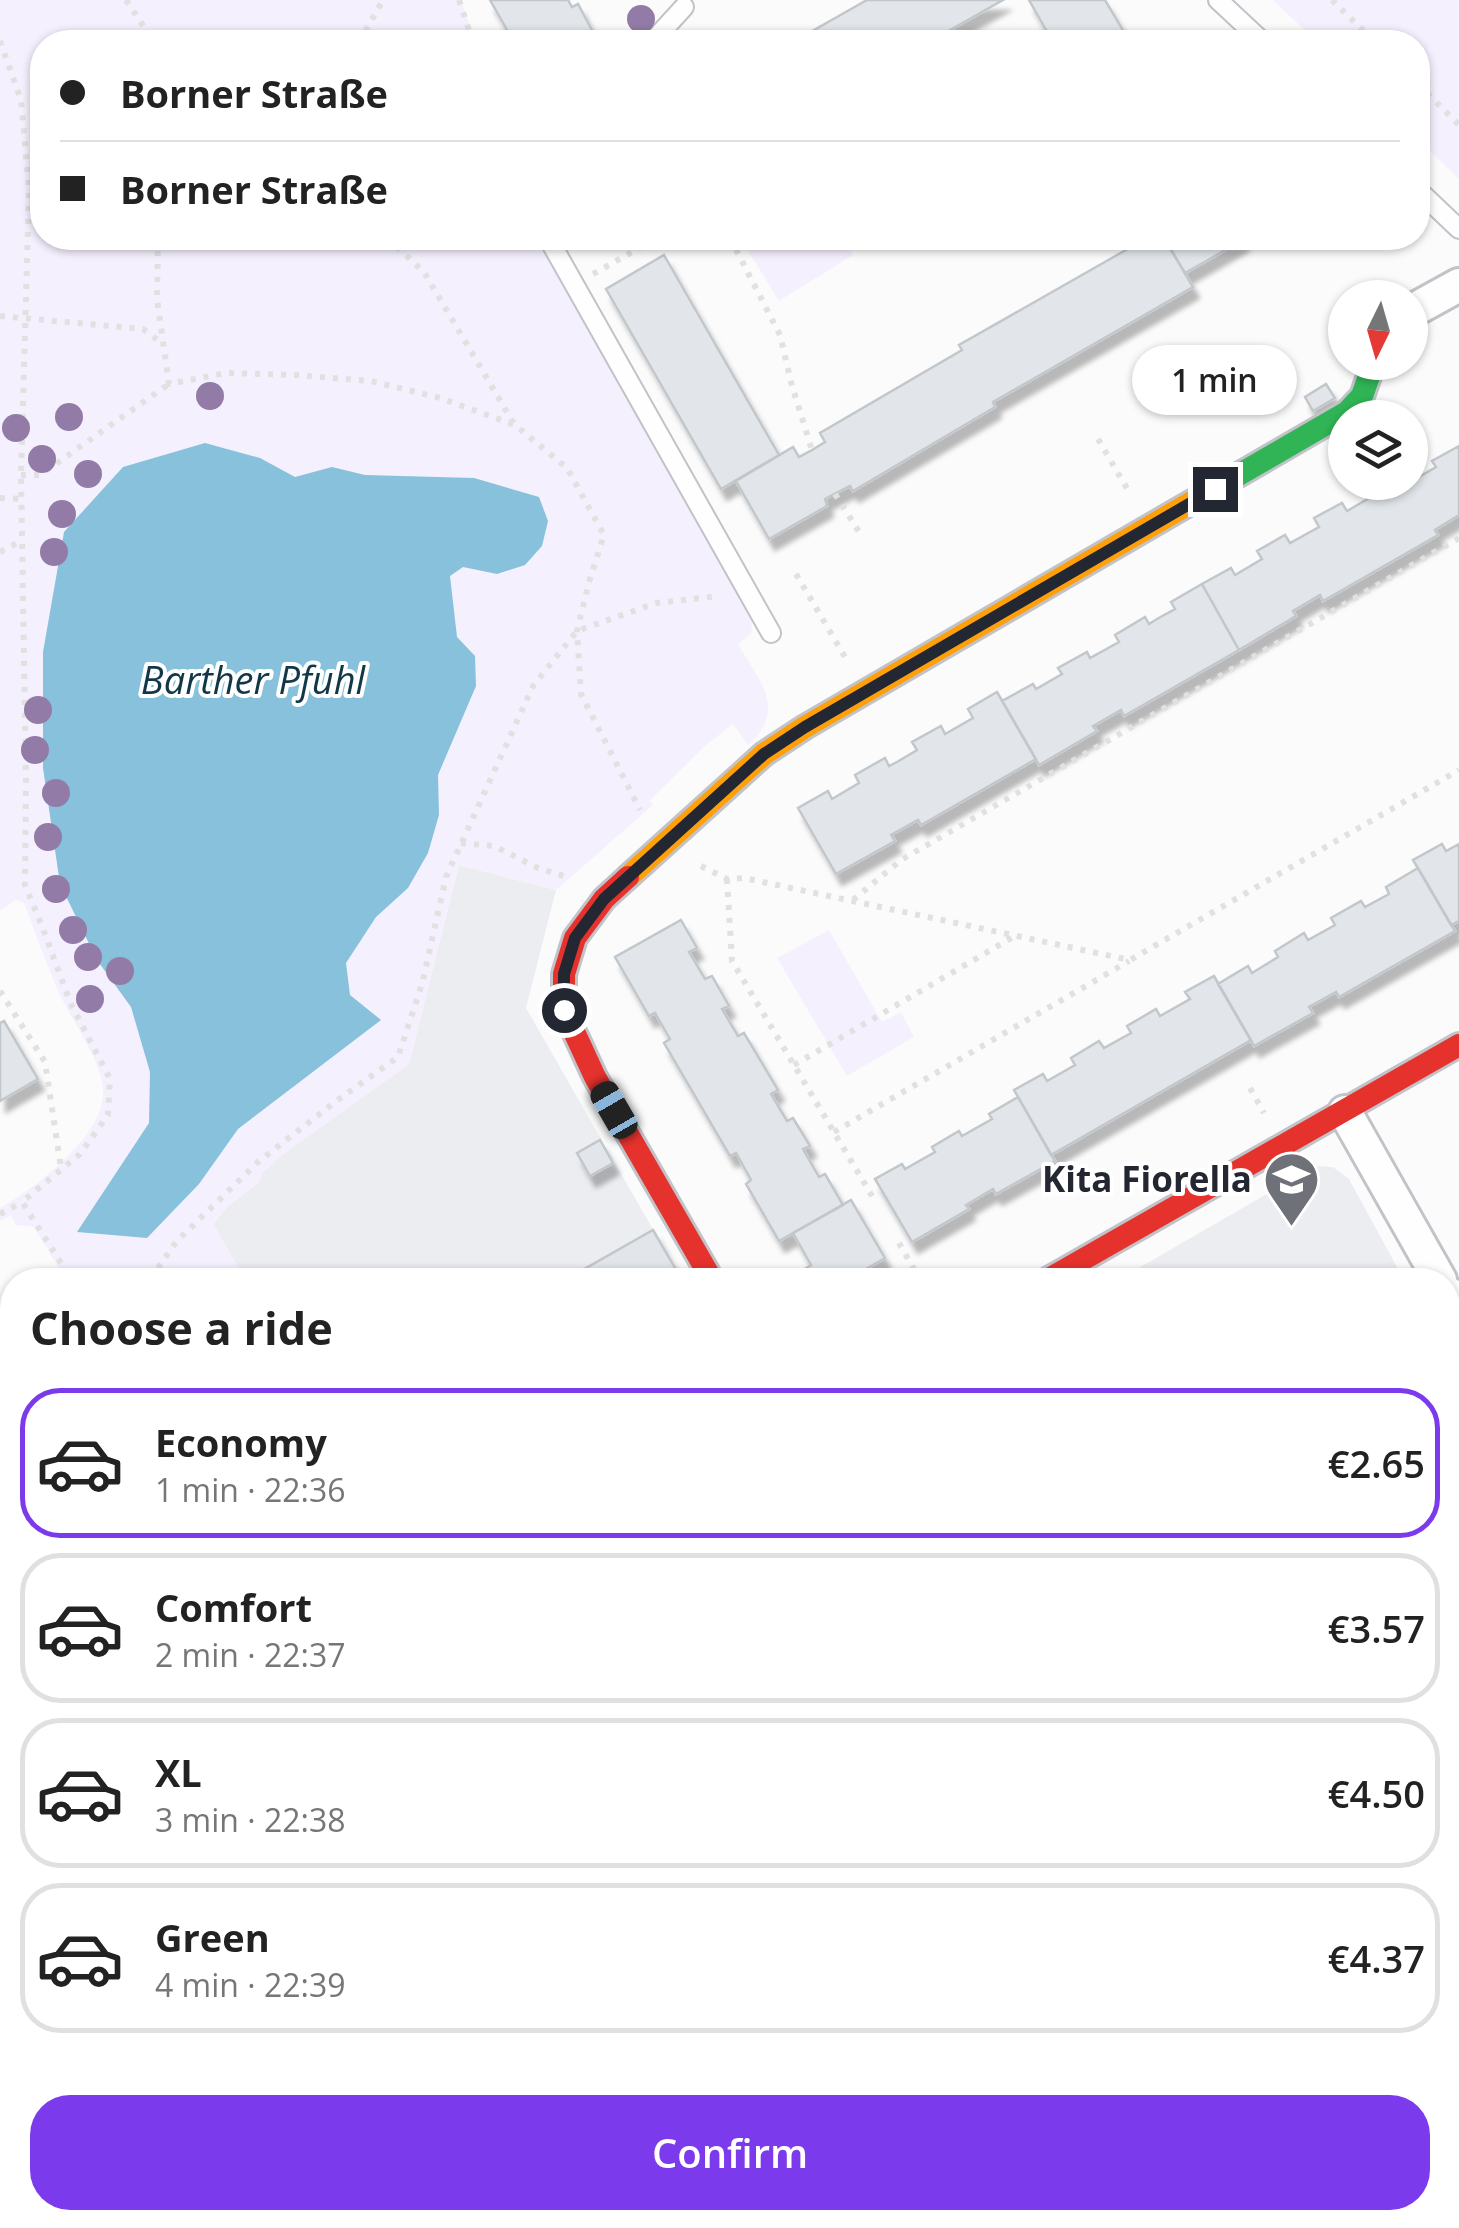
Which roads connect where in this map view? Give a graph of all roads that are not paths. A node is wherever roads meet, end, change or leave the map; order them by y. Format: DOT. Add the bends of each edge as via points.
graph roads {
  1 [pos="1218,0"];
  2 [pos="686,2"];
  3 [pos="662,30"];
  4 [pos="1250,30"];
  5 [pos="1430,201"];
  6 [pos="1459,229"];
  7 [pos="554,250"];
  8 [pos="1459,286"];
  9 [pos="1428,302"];
  10 [pos="1368,380"];
  11 [pos="771,633"];
  12 [pos="1459,1045"];
  13 [pos="1345,1112"];
  14 [pos="705,1268"];
  15 [pos="1068,1268"];
  16 [pos="1433,1268"];
  1 -- 4 [label="lane"];
  2 -- 3 [label="lane"];
  5 -- 6 [label="lane"];
  7 -- 11 [label="lane"];
  8 -- 9 [label="street"];
  10 -- 14 [label="street" via="1347,412 764,754 604,899 575,938 564,974 564,1010"];
  12 -- 13 [label="street"];
  13 -- 15 [label="street"];
  13 -- 16 [label="street"];
}
